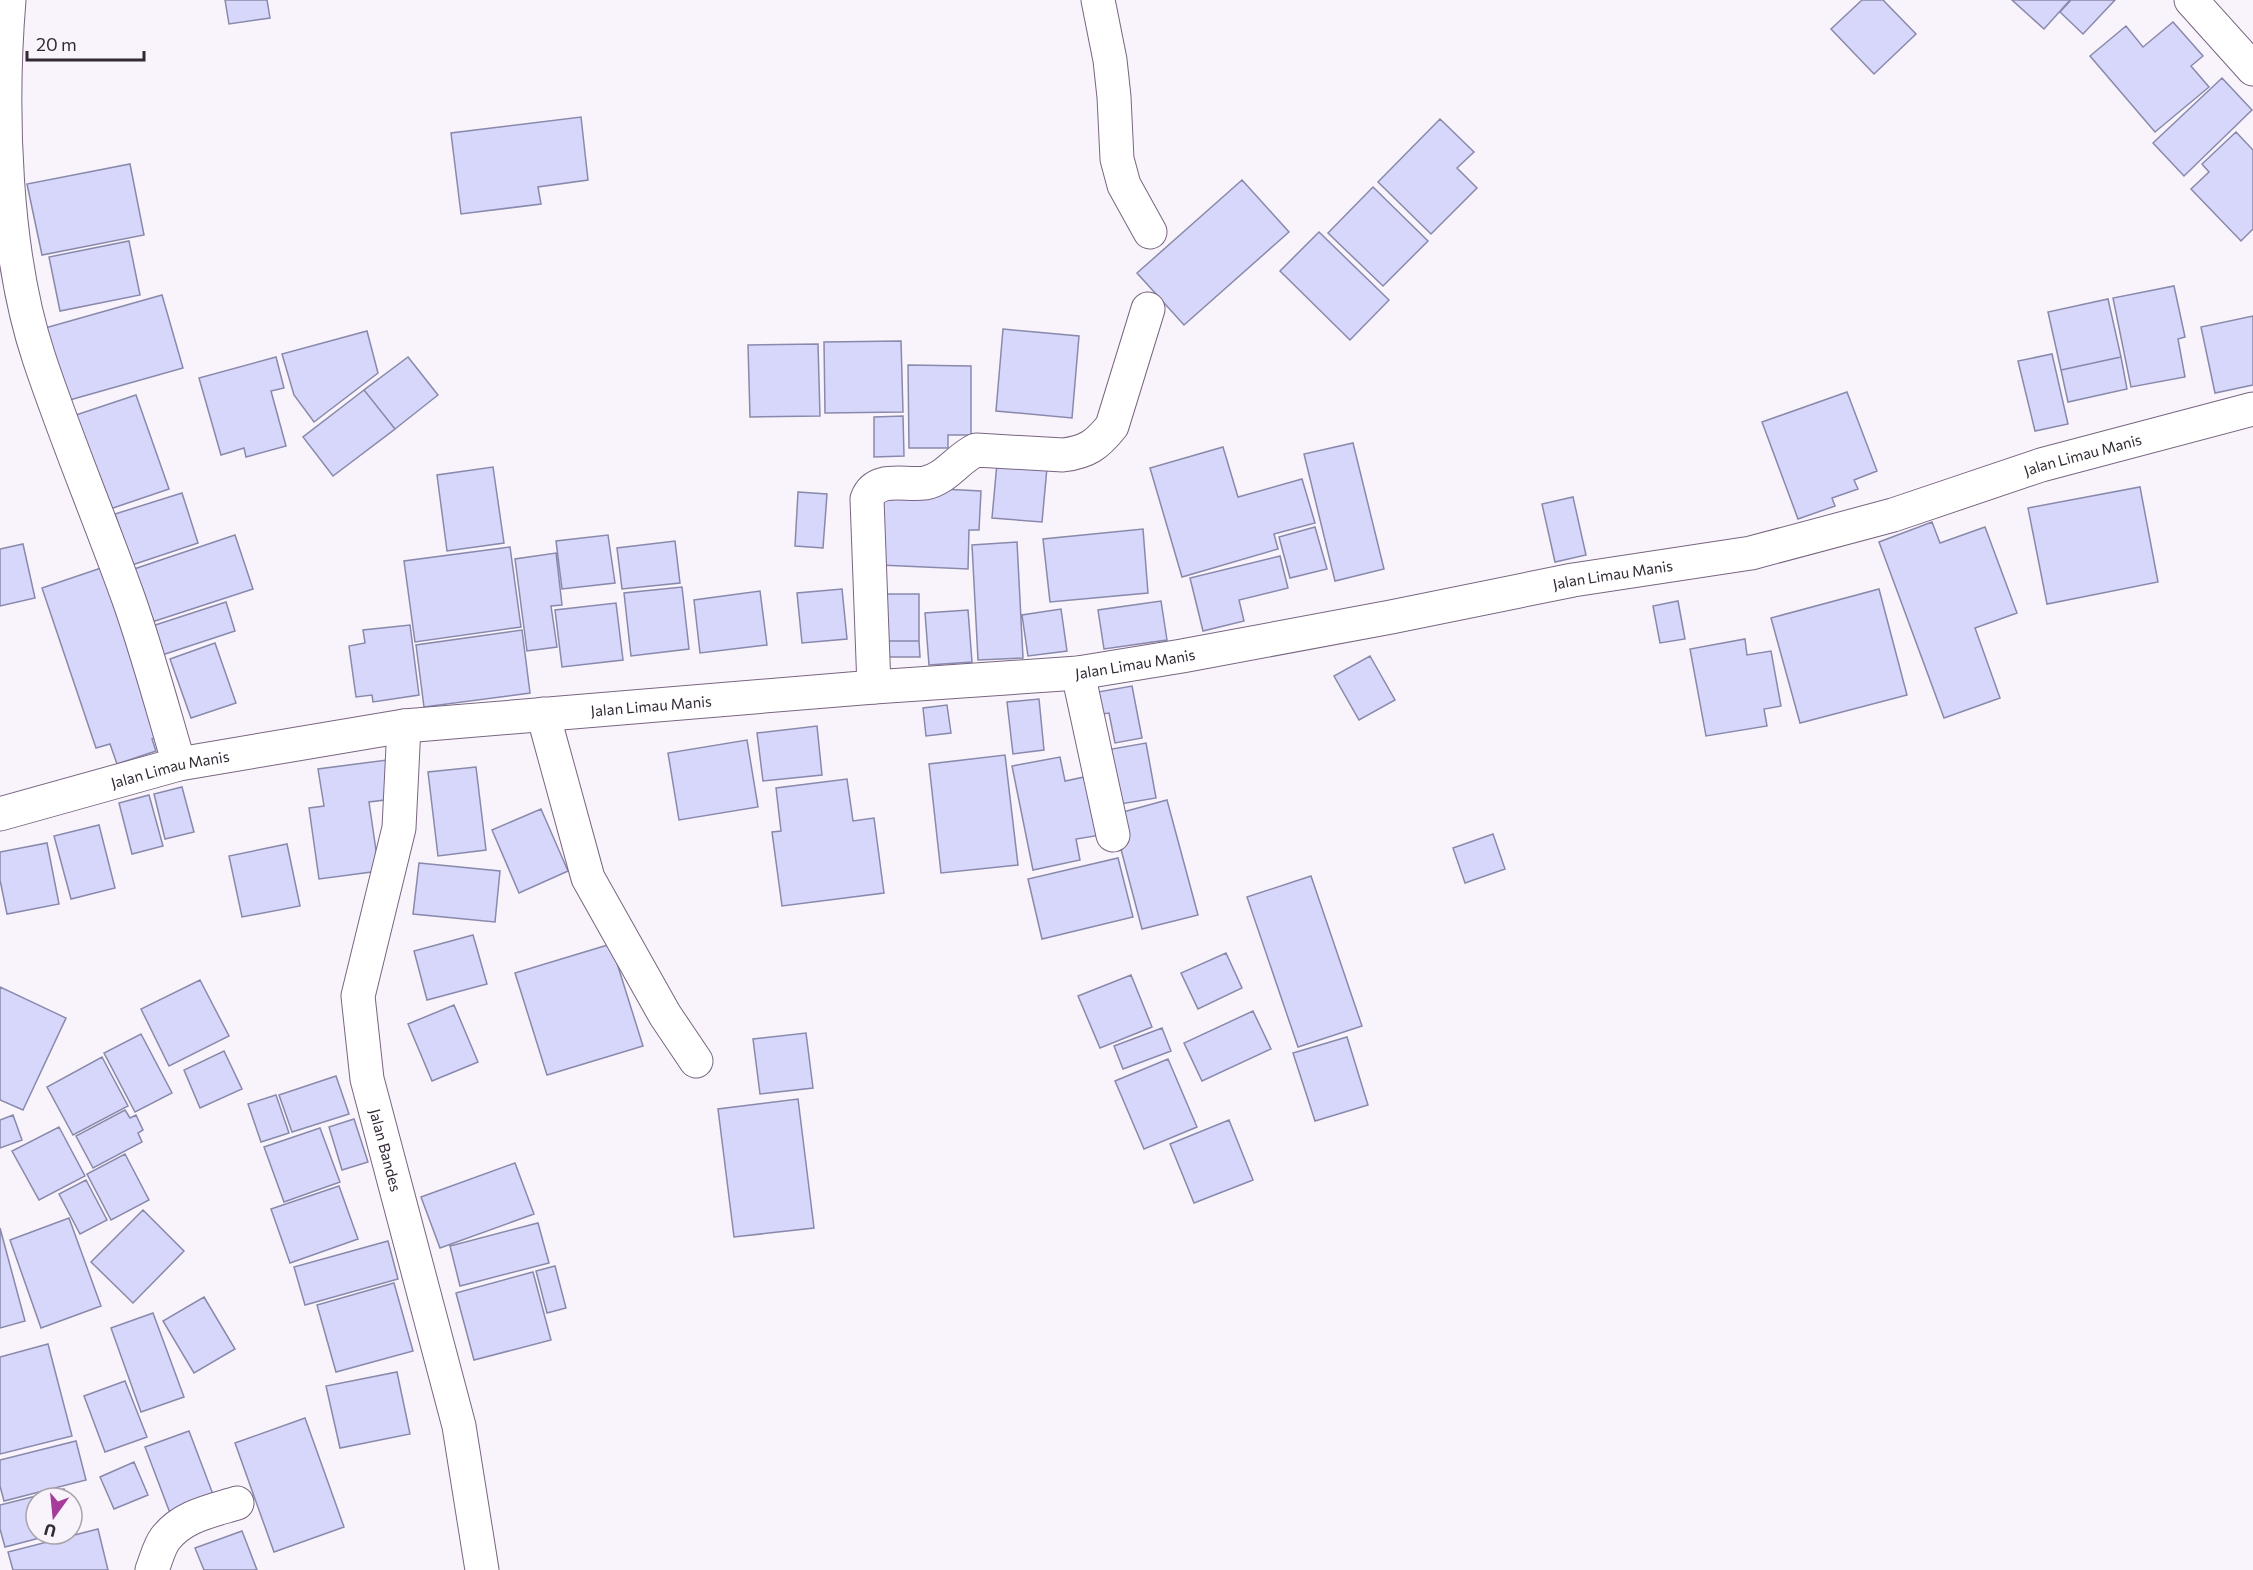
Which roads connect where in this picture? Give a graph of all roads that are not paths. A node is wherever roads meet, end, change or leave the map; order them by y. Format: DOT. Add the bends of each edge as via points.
graph roads {
  1 [pos="9,0"];
  2 [pos="1098,0"];
  3 [pos="2191,0"];
  4 [pos="2253,69"];
  5 [pos="1150,232"];
  6 [pos="1148,309"];
  7 [pos="2253,409"];
  8 [pos="1078,673"];
  9 [pos="874,687"];
  10 [pos="543,714"];
  11 [pos="404,726"];
  12 [pos="179,764"];
  13 [pos="0,814"];
  14 [pos="1113,835"];
  15 [pos="696,1060"];
  16 [pos="237,1503"];
  17 [pos="152,1570"];
  18 [pos="482,1570"];
  1 -- 12 [label="street" via="1,70 1,118 10,231 21,289 39,357 129,602"];
  2 -- 5 [label="street" via="1110,60 1116,159 1124,184"];
  3 -- 4 [label="street"];
  6 -- 9 [label="street" via="1112,426 1100,441 1064,455 976,450 935,480 879,484 870,492 867,499"];
  7 -- 8 [label="street, Jalan Limau Manis" via="2041,465 1893,515 1751,553 1573,580 1379,620"];
  8 -- 9 [label="street, Jalan Limau Manis"];
  8 -- 14 [label="street"];
  9 -- 10 [label="street, Jalan Limau Manis"];
  10 -- 11 [label="street, Jalan Limau Manis"];
  10 -- 15 [label="street" via="588,878 665,1015"];
  11 -- 12 [label="street, Jalan Limau Manis"];
  11 -- 18 [label="street, Jalan Bandes" via="399,828 358,996 367,1079 459,1426"];
  12 -- 13 [label="street, Jalan Limau Manis"];
  16 -- 17 [label="street" via="197,1515 176,1528 164,1541"];
}
